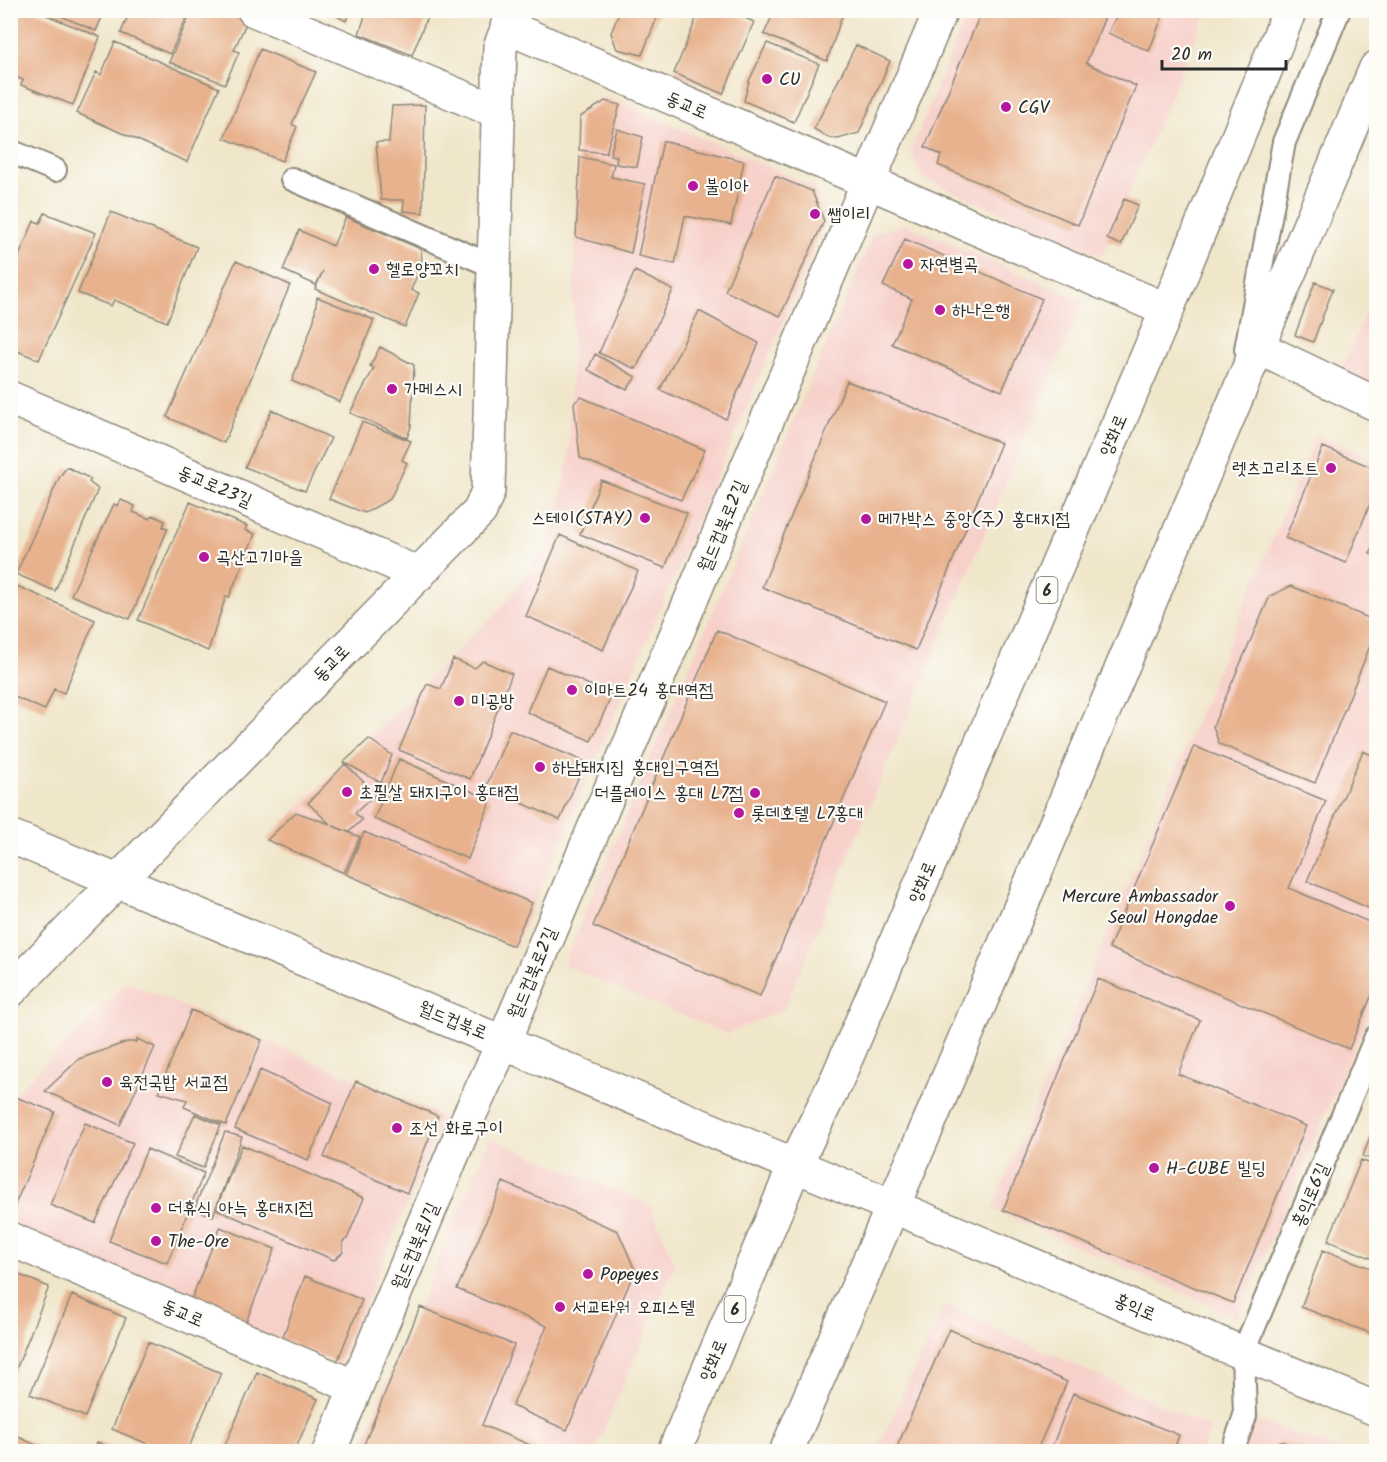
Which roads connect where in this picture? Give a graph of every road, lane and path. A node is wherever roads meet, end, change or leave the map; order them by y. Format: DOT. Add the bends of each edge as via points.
graph roads {
  1 [pos="254,10"];
  2 [pos="941,10"];
  3 [pos="1290,10"];
  4 [pos="1339,10"];
  5 [pos="511,19"];
  6 [pos="1377,68"];
  7 [pos="498,112"];
  8 [pos="10,151"];
  9 [pos="55,170"];
  10 [pos="292,179"];
  11 [pos="868,183"];
  12 [pos="495,267"];
  13 [pos="1167,310"];
  14 [pos="1259,348"];
  15 [pos="1237,395"];
  16 [pos="10,398"];
  17 [pos="1377,404"];
  18 [pos="419,574"];
  19 [pos="10,836"];
  20 [pos="118,882"];
  21 [pos="10,991"];
  22 [pos="1377,1037"];
  23 [pos="504,1041"];
  24 [pos="795,1165"];
  25 [pos="894,1205"];
  26 [pos="10,1239"];
  27 [pos="1243,1353"];
  28 [pos="355,1387"];
  29 [pos="1377,1409"];
  30 [pos="328,1452"];
  31 [pos="674,1452"];
  32 [pos="786,1452"];
  33 [pos="1232,1452"];
  1 -- 7 [label="street"];
  2 -- 11 [label="street, 월드컵북로2길"];
  3 -- 13 [label="street, 양화로 / 6"];
  4 -- 15 [label="lane" via="1284,142"];
  5 -- 7 [label="street, 동교로" via="500,47"];
  5 -- 11 [label="street, 동교로"];
  6 -- 14 [label="street"];
  7 -- 12 [label="street, 동교로"];
  8 -- 9 [label="lane"];
  10 -- 12 [label="lane"];
  11 -- 13 [label="street"];
  11 -- 23 [label="street, 월드컵북로2길"];
  12 -- 18 [label="street, 동교로" via="488,491 480,511"];
  13 -- 24 [label="street, 양화로 / 6" via="838,1077"];
  14 -- 15 [label="street"];
  14 -- 17 [label="street"];
  15 -- 25 [label="street"];
  16 -- 18 [label="street, 동교로23길"];
  18 -- 20 [label="street, 동교로"];
  19 -- 20 [label="street, 월드컵북로"];
  20 -- 21 [label="street, 동교로"];
  20 -- 23 [label="street, 월드컵북로"];
  22 -- 27 [label="lane, 홍익로6길"];
  23 -- 24 [label="street, 월드컵북로"];
  23 -- 28 [label="street, 월드컵북로1길"];
  24 -- 25 [label="street, 월드컵북로"];
  24 -- 31 [label="street, 양화로 / 6"];
  25 -- 27 [label="street, 홍익로"];
  25 -- 32 [label="street"];
  26 -- 28 [label="street, 동교로"];
  27 -- 29 [label="street, 홍익로"];
  27 -- 33 [label="lane" via="1245,1416"];
  28 -- 30 [label="street, 월드컵북로1길"];
}
